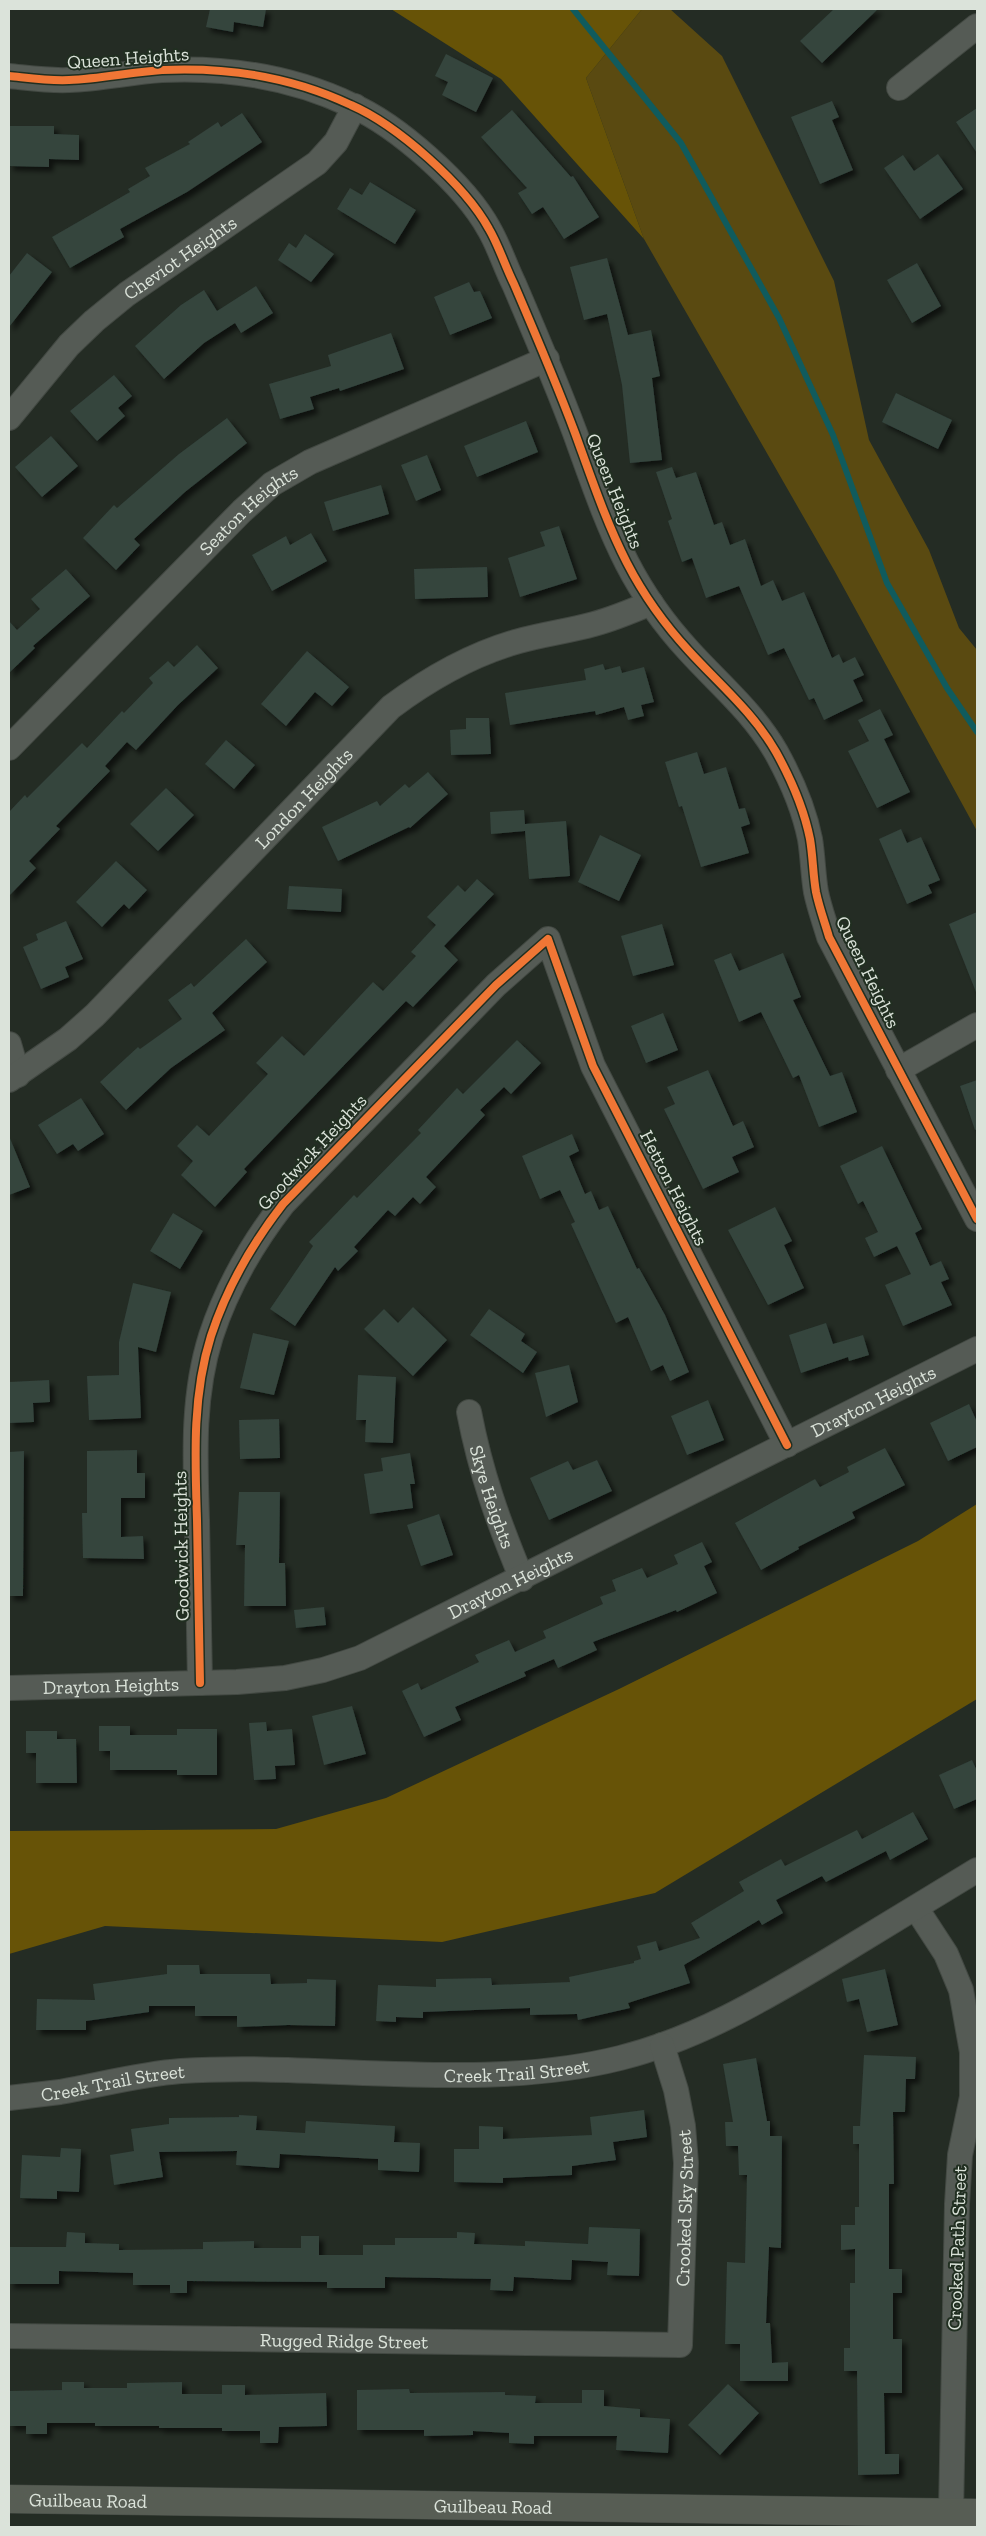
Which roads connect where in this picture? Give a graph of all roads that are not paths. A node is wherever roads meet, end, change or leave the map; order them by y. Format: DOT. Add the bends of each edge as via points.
graph roads {
  1 [pos="977,26"];
  2 [pos="9,76"];
  3 [pos="899,88"];
  4 [pos="355,106"];
  5 [pos="547,359"];
  6 [pos="9,418"];
  7 [pos="651,603"];
  8 [pos="9,748"];
  9 [pos="548,938"];
  10 [pos="977,1025"];
  11 [pos="9,1044"];
  12 [pos="898,1070"];
  13 [pos="13,1078"];
  14 [pos="977,1220"];
  15 [pos="977,1349"];
  16 [pos="469,1412"];
  17 [pos="788,1445"];
  18 [pos="522,1578"];
  19 [pos="200,1683"];
  20 [pos="9,1688"];
  21 [pos="977,1870"];
  22 [pos="916,1908"];
  23 [pos="662,2045"];
  24 [pos="9,2098"];
  25 [pos="9,2336"];
  26 [pos="680,2345"];
  27 [pos="9,2499"];
  28 [pos="964,2513"];
  29 [pos="449,2516"];
  30 [pos="486,2517"];
  1 -- 3 [label="street"];
  2 -- 4 [label="street, Queen Heights" via="71,80 159,70 201,69 285,81"];
  4 -- 5 [label="street, Queen Heights" via="394,129 466,197 488,227"];
  4 -- 6 [label="street, Cheviot Heights" via="336,142 317,164 127,294 94,321 69,345"];
  5 -- 7 [label="street, Queen Heights" via="611,529 628,566"];
  5 -- 8 [label="street, Seaton Heights" via="342,447 272,484"];
  7 -- 12 [label="street, Queen Heights" via="688,650 739,701 776,752 802,809 810,840 816,893 829,937"];
  7 -- 13 [label="street, London Heights" via="594,624 519,640 485,652 452,667 413,691 384,714 95,1015 68,1039"];
  9 -- 17 [label="street, Hetton Heights" via="592,1066"];
  9 -- 19 [label="street, Goodwick Heights" via="496,984 283,1204 240,1265 211,1337 196,1413"];
  10 -- 12 [label="street"];
  11 -- 13 [label="street"];
  12 -- 14 [label="street, Queen Heights"];
  15 -- 17 [label="street, Drayton Heights"];
  16 -- 18 [label="street, Skye Heights" via="493,1508"];
  17 -- 18 [label="street, Drayton Heights"];
  18 -- 19 [label="street, Drayton Heights" via="360,1658 285,1678"];
  19 -- 20 [label="street, Drayton Heights"];
  21 -- 22 [label="street, Creek Trail Street"];
  22 -- 23 [label="street, Creek Trail Street" via="762,2000 720,2022"];
  22 -- 28 [label="street, Crooked Path Street" via="946,1954 961,1990 972,2052 972,2097 960,2155 957,2204"];
  23 -- 24 [label="street, Creek Trail Street" via="620,2058 564,2068 480,2074 180,2071"];
  23 -- 26 [label="street, Crooked Sky Street" via="678,2099 686,2163"];
  25 -- 26 [label="street, Rugged Ridge Street"];
  27 -- 29 [label="main road, Guilbeau Road"];
  28 -- 30 [label="main road, Guilbeau Road"];
  29 -- 30 [label="main road, Guilbeau Road"];
}
